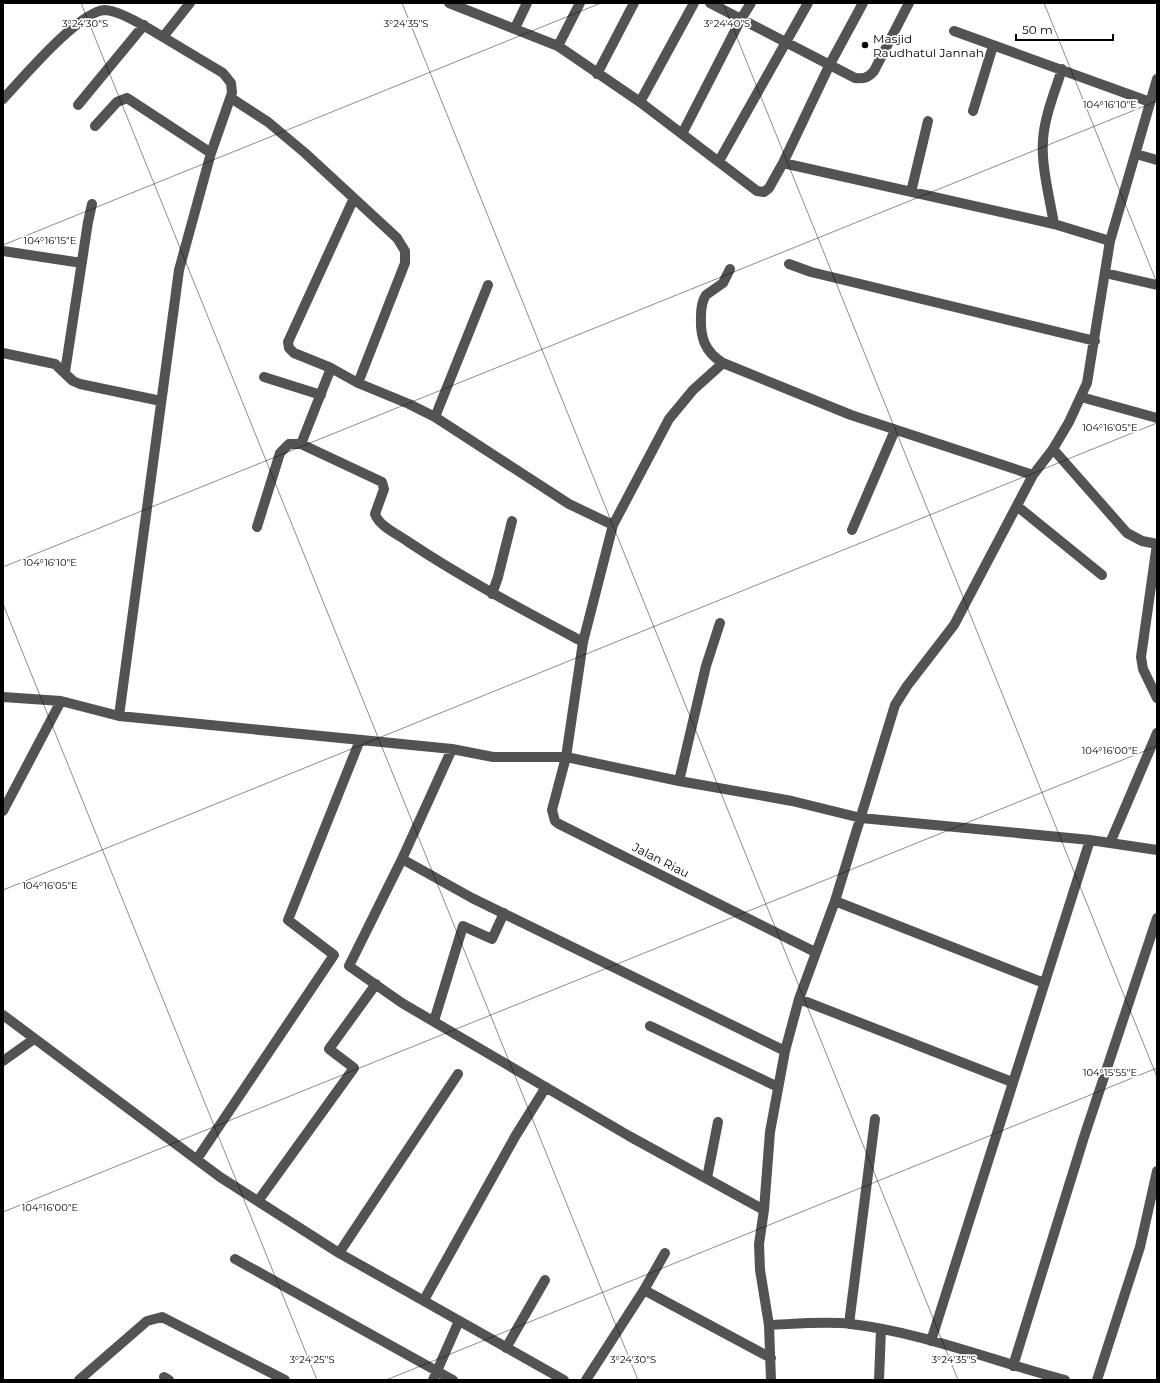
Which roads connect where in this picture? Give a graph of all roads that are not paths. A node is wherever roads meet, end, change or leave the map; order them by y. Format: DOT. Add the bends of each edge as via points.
graph roads {
  1 [pos="190,3"];
  2 [pos="450,3"];
  3 [pos="527,3"];
  4 [pos="580,3"];
  5 [pos="634,3"];
  6 [pos="694,3"];
  7 [pos="710,3"];
  8 [pos="751,3"];
  9 [pos="808,3"];
  10 [pos="863,3"];
  11 [pos="909,3"];
  12 [pos="467,6"];
  13 [pos="740,19"];
  14 [pos="144,25"];
  15 [pos="515,28"];
  16 [pos="954,31"];
  17 [pos="163,37"];
  18 [pos="785,42"];
  19 [pos="558,46"];
  20 [pos="993,46"];
  21 [pos="830,64"];
  22 [pos="1062,69"];
  23 [pos="597,74"];
  24 [pos="1157,79"];
  25 [pos="231,98"];
  26 [pos="3,99"];
  27 [pos="640,102"];
  28 [pos="1150,102"];
  29 [pos="78,105"];
  30 [pos="973,111"];
  31 [pos="928,121"];
  32 [pos="95,126"];
  33 [pos="682,134"];
  34 [pos="210,153"];
  35 [pos="1136,154"];
  36 [pos="1157,160"];
  37 [pos="719,161"];
  38 [pos="783,163"];
  39 [pos="911,192"];
  40 [pos="354,198"];
  41 [pos="92,204"];
  42 [pos="1054,224"];
  43 [pos="1110,241"];
  44 [pos="3,251"];
  45 [pos="82,263"];
  46 [pos="789,264"];
  47 [pos="730,269"];
  48 [pos="1105,273"];
  49 [pos="488,285"];
  50 [pos="1157,285"];
  51 [pos="1095,341"];
  52 [pos="3,353"];
  53 [pos="723,363"];
  54 [pos="331,368"];
  55 [pos="66,372"];
  56 [pos="264,377"];
  57 [pos="358,383"];
  58 [pos="321,394"];
  59 [pos="1081,397"];
  60 [pos="161,401"];
  61 [pos="435,417"];
  62 [pos="1157,418"];
  63 [pos="895,430"];
  64 [pos="301,444"];
  65 [pos="1053,449"];
  66 [pos="1033,475"];
  67 [pos="1017,506"];
  68 [pos="512,521"];
  69 [pos="613,525"];
  70 [pos="257,527"];
  71 [pos="852,530"];
  72 [pos="1157,544"];
  73 [pos="1102,574"];
  74 [pos="492,594"];
  75 [pos="720,623"];
  76 [pos="583,642"];
  77 [pos="3,697"];
  78 [pos="1157,698"];
  79 [pos="61,701"];
  80 [pos="119,716"];
  81 [pos="1157,733"];
  82 [pos="360,740"];
  83 [pos="452,749"];
  84 [pos="566,757"];
  85 [pos="679,781"];
  86 [pos="3,811"];
  87 [pos="861,818"];
  88 [pos="1090,840"];
  89 [pos="1110,843"];
  90 [pos="1157,850"];
  91 [pos="402,859"];
  92 [pos="835,901"];
  93 [pos="504,913"];
  94 [pos="1157,918"];
  95 [pos="815,952"];
  96 [pos="334,955"];
  97 [pos="349,966"];
  98 [pos="1044,983"];
  99 [pos="376,984"];
  100 [pos="799,999"];
  101 [pos="3,1015"];
  102 [pos="434,1021"];
  103 [pos="650,1026"];
  104 [pos="34,1038"];
  105 [pos="785,1051"];
  106 [pos="3,1061"];
  107 [pos="458,1074"];
  108 [pos="1012,1082"];
  109 [pos="546,1087"];
  110 [pos="778,1087"];
  111 [pos="875,1119"];
  112 [pos="718,1122"];
  113 [pos="197,1159"];
  114 [pos="1157,1171"];
  115 [pos="707,1178"];
  116 [pos="258,1201"];
  117 [pos="764,1210"];
  118 [pos="340,1253"];
  119 [pos="665,1253"];
  120 [pos="235,1259"];
  121 [pos="545,1280"];
  122 [pos="644,1290"];
  123 [pos="424,1300"];
  124 [pos="459,1321"];
  125 [pos="849,1324"];
  126 [pos="768,1325"];
  127 [pos="881,1329"];
  128 [pos="931,1342"];
  129 [pos="506,1348"];
  130 [pos="771,1358"];
  131 [pos="1013,1366"];
  132 [pos="435,1376"];
  133 [pos="79,1380"];
  134 [pos="285,1380"];
  135 [pos="453,1380"];
  136 [pos="564,1380"];
  137 [pos="586,1380"];
  138 [pos="771,1380"];
  139 [pos="879,1380"];
  140 [pos="1065,1380"];
  141 [pos="1098,1380"];
  1 -- 17 [label="street"];
  2 -- 12 [label="street"];
  3 -- 15 [label="street"];
  4 -- 19 [label="street"];
  5 -- 23 [label="street"];
  6 -- 27 [label="street"];
  7 -- 13 [label="street"];
  8 -- 13 [label="street"];
  9 -- 18 [label="street"];
  10 -- 21 [label="street"];
  11 -- 21 [label="street" via="869,77 855,78"];
  12 -- 15 [label="street"];
  13 -- 18 [label="street"];
  13 -- 33 [label="street"];
  14 -- 17 [label="street"];
  14 -- 26 [label="street" via="110,10 98,11 64,34"];
  14 -- 29 [label="street"];
  15 -- 19 [label="street"];
  16 -- 20 [label="street"];
  17 -- 25 [label="street" via="223,73 231,83"];
  18 -- 21 [label="street"];
  18 -- 37 [label="street"];
  19 -- 23 [label="street"];
  20 -- 22 [label="street"];
  20 -- 30 [label="street"];
  21 -- 38 [label="street"];
  22 -- 28 [label="street"];
  22 -- 42 [label="street" via="1043,141"];
  23 -- 27 [label="street"];
  24 -- 28 [label="street"];
  25 -- 34 [label="street"];
  25 -- 40 [label="street" via="273,126"];
  27 -- 33 [label="street"];
  28 -- 35 [label="street"];
  31 -- 39 [label="street"];
  32 -- 34 [label="street" via="117,102 127,98"];
  33 -- 37 [label="street"];
  34 -- 60 [label="street" via="178,270"];
  35 -- 36 [label="street"];
  35 -- 43 [label="street"];
  37 -- 38 [label="street" via="757,191 764,192"];
  38 -- 39 [label="street"];
  39 -- 42 [label="street"];
  40 -- 54 [label="street" via="288,342 294,353"];
  40 -- 57 [label="street" via="400,241 406,257"];
  41 -- 45 [label="street"];
  42 -- 43 [label="street"];
  43 -- 48 [label="street"];
  44 -- 45 [label="street"];
  45 -- 55 [label="street"];
  46 -- 51 [label="street" via="811,272"];
  47 -- 53 [label="street" via="724,283 706,295 701,310 702,340 714,357"];
  48 -- 50 [label="street"];
  48 -- 51 [label="street"];
  49 -- 61 [label="street"];
  51 -- 59 [label="street" via="1087,383"];
  52 -- 55 [label="street" via="55,364"];
  53 -- 63 [label="street"];
  53 -- 69 [label="street, Jalan Riau" via="692,390 670,419"];
  54 -- 57 [label="street"];
  54 -- 58 [label="street"];
  55 -- 60 [label="street" via="80,384"];
  56 -- 58 [label="street"];
  57 -- 61 [label="street"];
  58 -- 64 [label="street"];
  59 -- 62 [label="street"];
  59 -- 65 [label="street"];
  60 -- 80 [label="street"];
  61 -- 69 [label="street" via="569,504"];
  63 -- 66 [label="street"];
  63 -- 71 [label="street"];
  64 -- 70 [label="street" via="289,444 280,453"];
  64 -- 74 [label="street" via="382,482 384,489 375,514 378,520 440,563"];
  65 -- 66 [label="street"];
  65 -- 72 [label="street" via="1127,533 1142,541"];
  66 -- 67 [label="street"];
  67 -- 73 [label="street"];
  67 -- 87 [label="street" via="954,625 907,686 896,705"];
  68 -- 74 [label="street"];
  69 -- 76 [label="street, Jalan Riau"];
  72 -- 78 [label="street" via="1141,656 1143,669"];
  74 -- 76 [label="street"];
  75 -- 85 [label="street" via="706,666"];
  76 -- 84 [label="street, Jalan Riau"];
  77 -- 79 [label="street"];
  79 -- 80 [label="street"];
  79 -- 86 [label="street"];
  80 -- 82 [label="street"];
  81 -- 89 [label="street"];
  82 -- 83 [label="street"];
  82 -- 96 [label="street" via="288,920"];
  83 -- 84 [label="street" via="493,757"];
  83 -- 91 [label="street"];
  84 -- 85 [label="street"];
  84 -- 95 [label="street, Jalan Riau" via="552,810 555,821"];
  85 -- 87 [label="street" via="776,798"];
  87 -- 88 [label="street"];
  87 -- 92 [label="street"];
  88 -- 89 [label="street"];
  88 -- 98 [label="street"];
  89 -- 90 [label="street"];
  91 -- 93 [label="street"];
  91 -- 97 [label="street"];
  92 -- 95 [label="street"];
  92 -- 98 [label="street"];
  93 -- 102 [label="street" via="492,940 463,926"];
  93 -- 105 [label="street"];
  94 -- 131 [label="street" via="1084,1137"];
  95 -- 100 [label="street"];
  96 -- 97 [label="street"];
  96 -- 113 [label="street"];
  97 -- 99 [label="street"];
  98 -- 108 [label="street"];
  99 -- 102 [label="street"];
  99 -- 116 [label="street" via="329,1048 354,1068"];
  100 -- 105 [label="street"];
  100 -- 108 [label="street"];
  101 -- 104 [label="street"];
  102 -- 109 [label="street"];
  103 -- 110 [label="street"];
  104 -- 106 [label="street"];
  104 -- 113 [label="street"];
  105 -- 110 [label="street"];
  107 -- 118 [label="street"];
  108 -- 128 [label="street"];
  109 -- 115 [label="street"];
  109 -- 123 [label="street" via="516,1135"];
  110 -- 117 [label="street" via="770,1132"];
  111 -- 125 [label="street"];
  112 -- 115 [label="street"];
  113 -- 116 [label="street"];
  114 -- 141 [label="street" via="1140,1247"];
  115 -- 117 [label="street"];
  116 -- 118 [label="street"];
  117 -- 126 [label="street" via="759,1264"];
  118 -- 123 [label="street"];
  119 -- 122 [label="street"];
  120 -- 132 [label="street"];
  121 -- 129 [label="street"];
  122 -- 130 [label="street"];
  122 -- 137 [label="street"];
  123 -- 124 [label="street"];
  124 -- 129 [label="street"];
  124 -- 132 [label="street"];
  125 -- 126 [label="street"];
  125 -- 127 [label="street"];
  126 -- 130 [label="street"];
  127 -- 128 [label="street"];
  127 -- 139 [label="street"];
  128 -- 131 [label="street"];
  129 -- 136 [label="street"];
  130 -- 138 [label="street"];
  131 -- 140 [label="street"];
  132 -- 135 [label="street"];
  133 -- 134 [label="street" via="147,1320 162,1316"];
}
